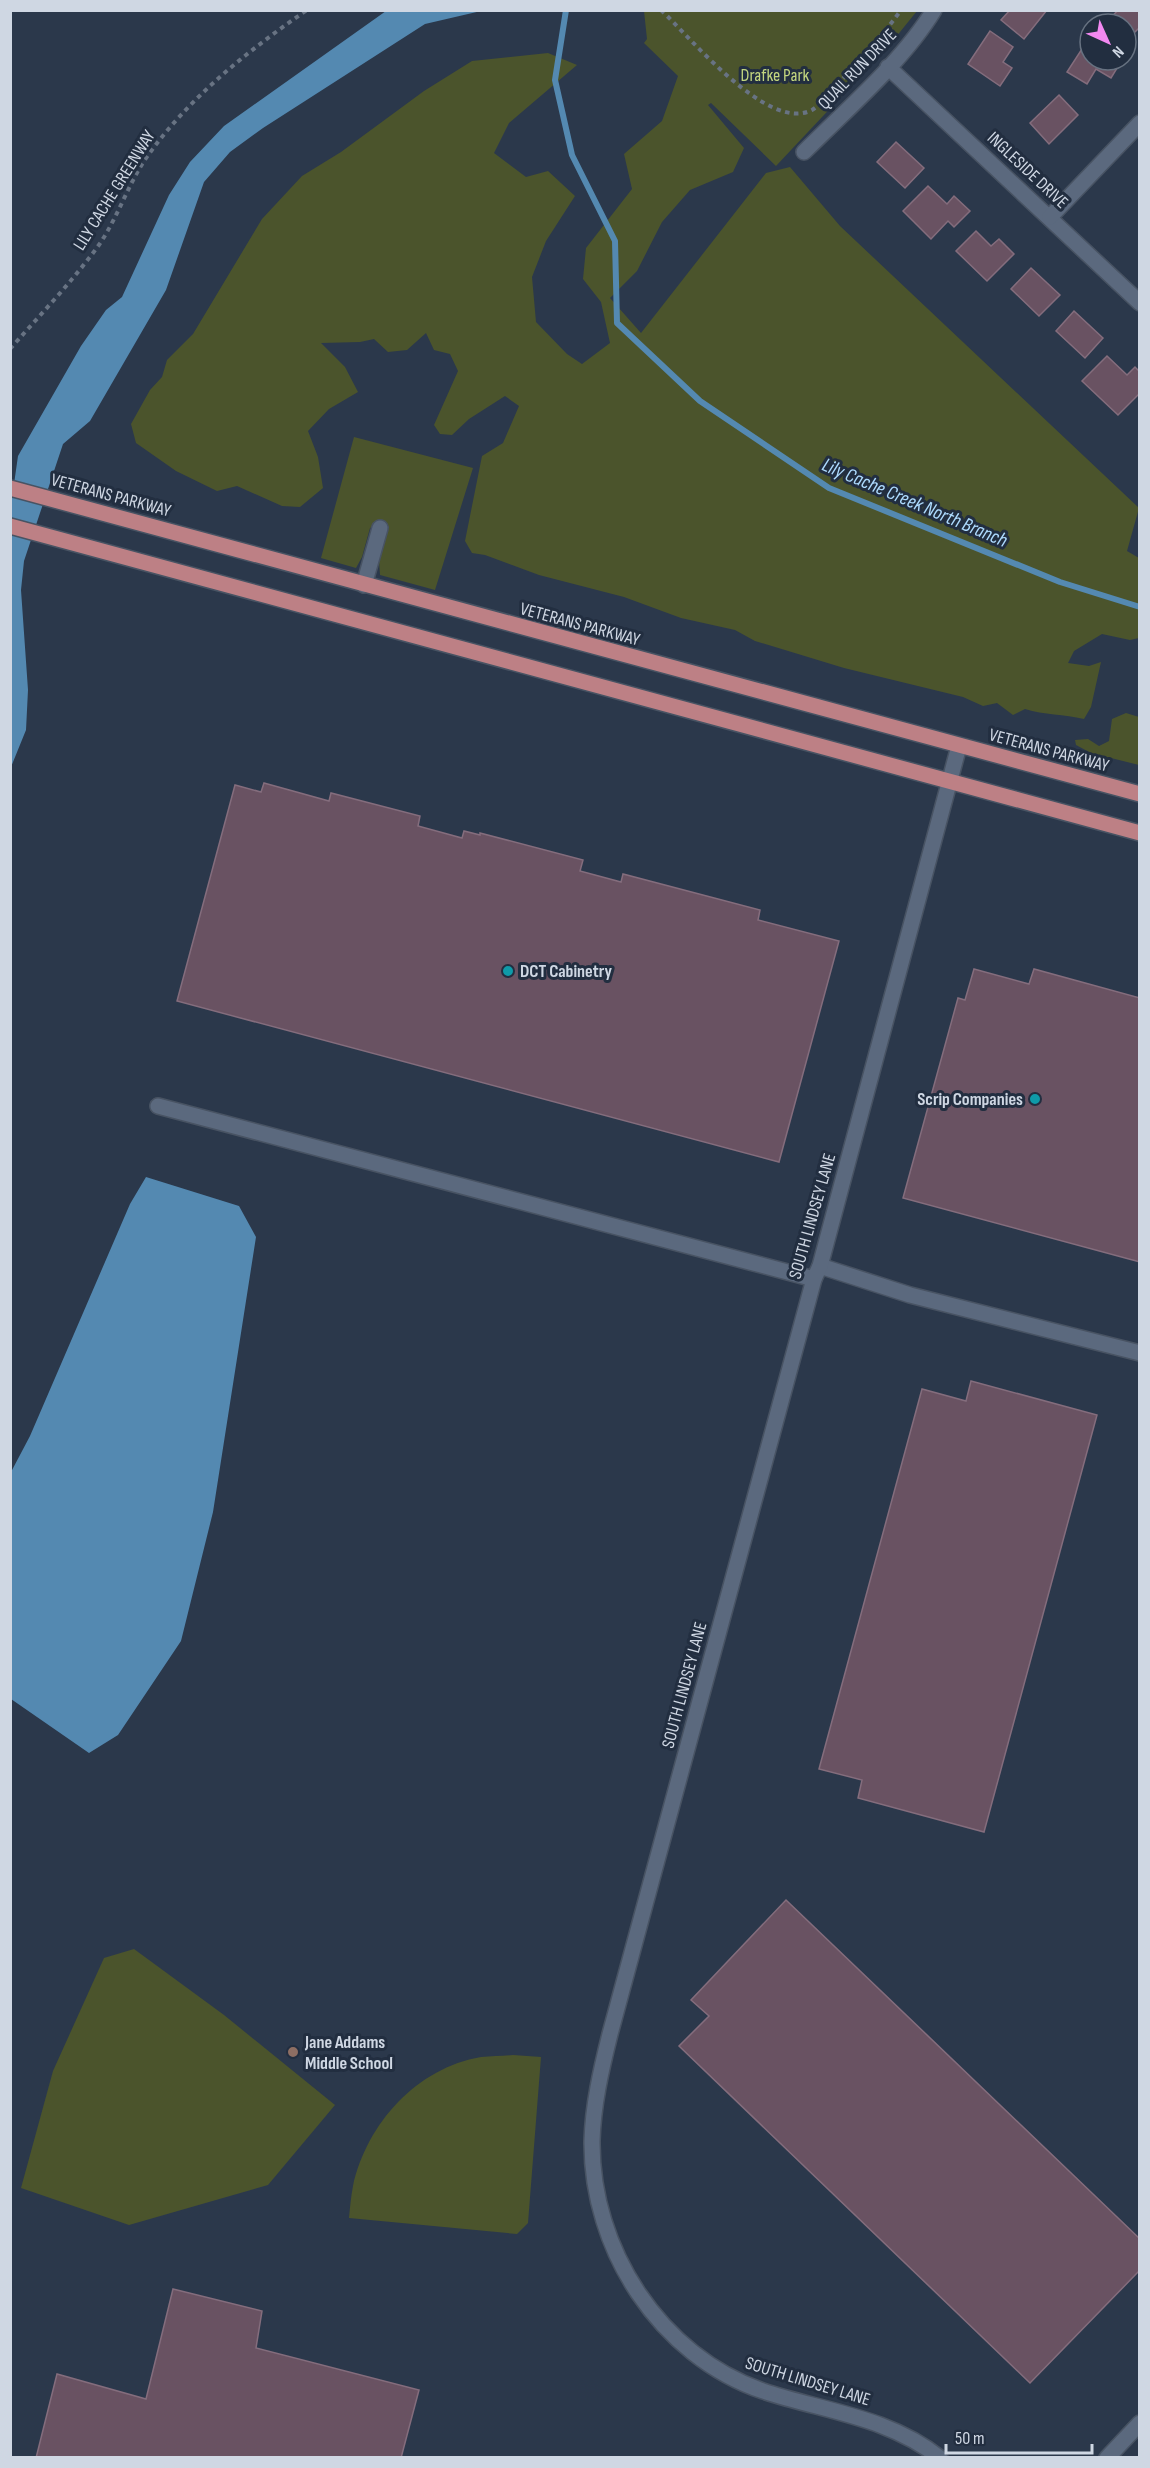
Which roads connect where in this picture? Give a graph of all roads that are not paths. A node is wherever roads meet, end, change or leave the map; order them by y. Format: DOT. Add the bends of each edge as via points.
graph roads {
  1 [pos="934,10"];
  2 [pos="888,67"];
  3 [pos="1140,123"];
  4 [pos="804,152"];
  5 [pos="1050,216"];
  6 [pos="1140,303"];
  7 [pos="10,488"];
  8 [pos="10,526"];
  9 [pos="380,528"];
  10 [pos="364,585"];
  11 [pos="959,746"];
  12 [pos="948,781"];
  13 [pos="1140,794"];
  14 [pos="1140,833"];
  15 [pos="158,1106"];
  16 [pos="817,1273"];
  17 [pos="1140,1353"];
  18 [pos="1140,2423"];
  19 [pos="940,2457"];
  20 [pos="1107,2457"];
  1 -- 2 [label="street, QUAIL RUN DRIVE"];
  2 -- 4 [label="street, QUAIL RUN DRIVE"];
  2 -- 5 [label="street, INGLESIDE DRIVE"];
  3 -- 5 [label="street"];
  5 -- 6 [label="street, INGLESIDE DRIVE"];
  7 -- 10 [label="main road, VETERANS PARKWAY"];
  8 -- 12 [label="main road"];
  9 -- 10 [label="street"];
  10 -- 11 [label="main road, VETERANS PARKWAY"];
  11 -- 12 [label="street, SOUTH LINDSEY LANE"];
  11 -- 13 [label="main road, VETERANS PARKWAY"];
  12 -- 14 [label="main road"];
  12 -- 16 [label="street, SOUTH LINDSEY LANE"];
  15 -- 16 [label="street"];
  16 -- 17 [label="street"];
  16 -- 19 [label="street, SOUTH LINDSEY LANE" via="604,2058 595,2099 595,2176 610,2241 625,2272 644,2303 688,2349 726,2376 762,2391 876,2423"];
  18 -- 20 [label="street"];
}
